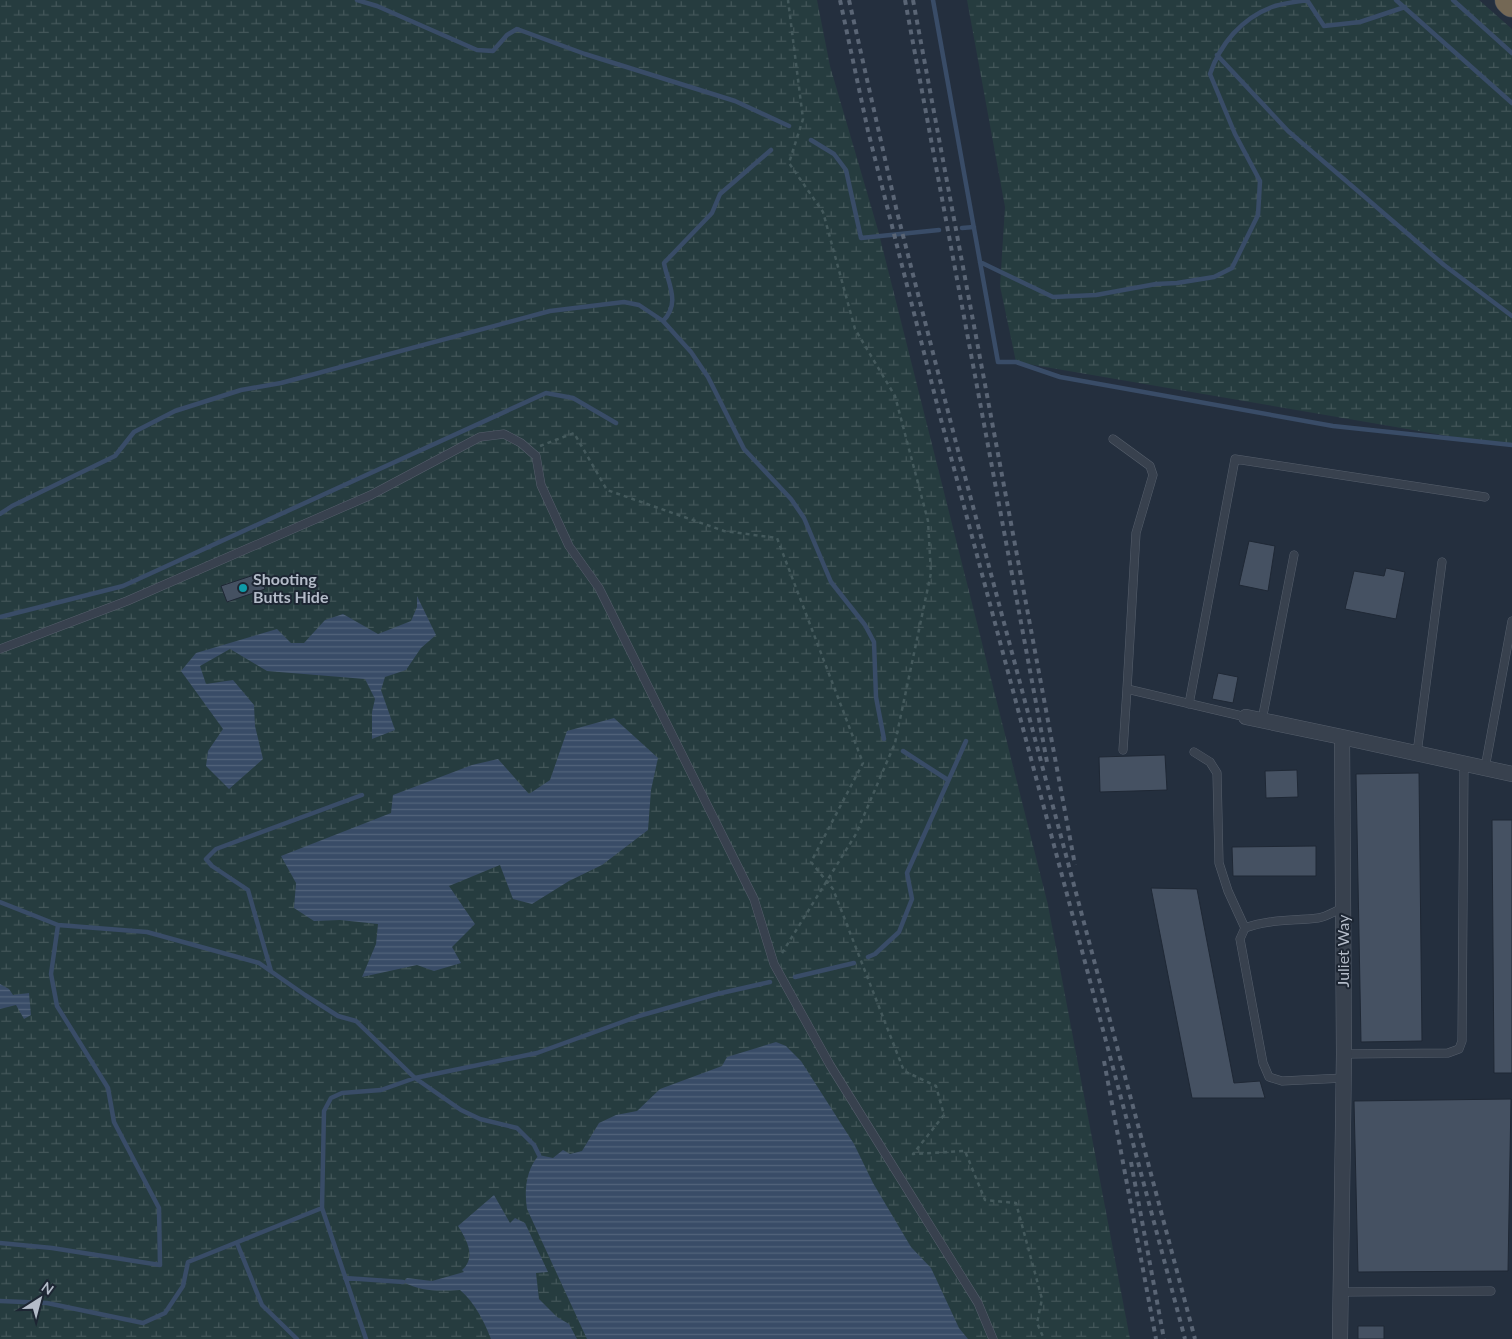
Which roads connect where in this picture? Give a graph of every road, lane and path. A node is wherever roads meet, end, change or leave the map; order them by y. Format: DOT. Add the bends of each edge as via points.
graph roads {
  1 [pos="788,0"];
  2 [pos="1509,0"];
  3 [pos="1512,3"];
  4 [pos="1113,439"];
  5 [pos="530,451"];
  6 [pos="1485,497"];
  7 [pos="1294,555"];
  8 [pos="1442,562"];
  9 [pos="1512,621"];
  10 [pos="0,649"];
  11 [pos="1127,689"];
  12 [pos="1189,704"];
  13 [pos="1246,717"];
  14 [pos="1262,720"];
  15 [pos="1342,737"];
  16 [pos="1123,750"];
  17 [pos="1194,752"];
  18 [pos="1418,753"];
  19 [pos="1464,763"];
  20 [pos="1485,768"];
  21 [pos="1512,774"];
  22 [pos="827,883"];
  23 [pos="1343,908"];
  24 [pos="1245,928"];
  25 [pos="774,964"];
  26 [pos="1344,1054"];
  27 [pos="1344,1078"];
  28 [pos="1491,1291"];
  29 [pos="1341,1292"];
  30 [pos="993,1339"];
  31 [pos="1044,1339"];
  32 [pos="1340,1339"];
  1 -- 22 [label="path" via="803,119 790,163 823,212 854,329 895,396 928,521 931,573 895,743 856,834"];
  2 -- 3 [label="highway"];
  4 -- 11 [label="lane" via="1150,466 1153,475 1136,533"];
  5 -- 10 [label="lane" via="504,434 480,437 371,495 127,601"];
  5 -- 22 [label="path" via="574,433 607,490 724,531 777,538 863,763 811,862"];
  5 -- 25 [label="lane" via="536,456 541,485 568,546 599,588 754,899"];
  6 -- 12 [label="lane" via="1235,459"];
  7 -- 14 [label="lane"];
  8 -- 18 [label="lane"];
  9 -- 20 [label="lane"];
  11 -- 12 [label="lane"];
  11 -- 16 [label="lane"];
  12 -- 13 [label="lane"];
  13 -- 14 [label="street"];
  14 -- 15 [label="street"];
  15 -- 18 [label="street"];
  15 -- 23 [label="street, Juliet Way"];
  17 -- 24 [label="lane" via="1210,762 1218,773 1219,863"];
  18 -- 19 [label="street"];
  19 -- 20 [label="street"];
  19 -- 26 [label="lane" via="1462,1041 1458,1049 1448,1053"];
  20 -- 21 [label="street"];
  22 -- 25 [label="path"];
  22 -- 31 [label="path" via="833,890 904,1071 936,1086 944,1115 912,1154 965,1151 985,1200 1016,1203 1042,1299 1037,1323"];
  23 -- 24 [label="lane" via="1320,918 1273,921"];
  23 -- 26 [label="street, Juliet Way"];
  24 -- 27 [label="lane" via="1240,939 1263,1063 1269,1076 1282,1081"];
  25 -- 30 [label="lane" via="830,1065 978,1303"];
  26 -- 27 [label="street, Juliet Way"];
  27 -- 29 [label="street, Juliet Way"];
  28 -- 29 [label="lane"];
  29 -- 32 [label="street, Juliet Way"];
}
